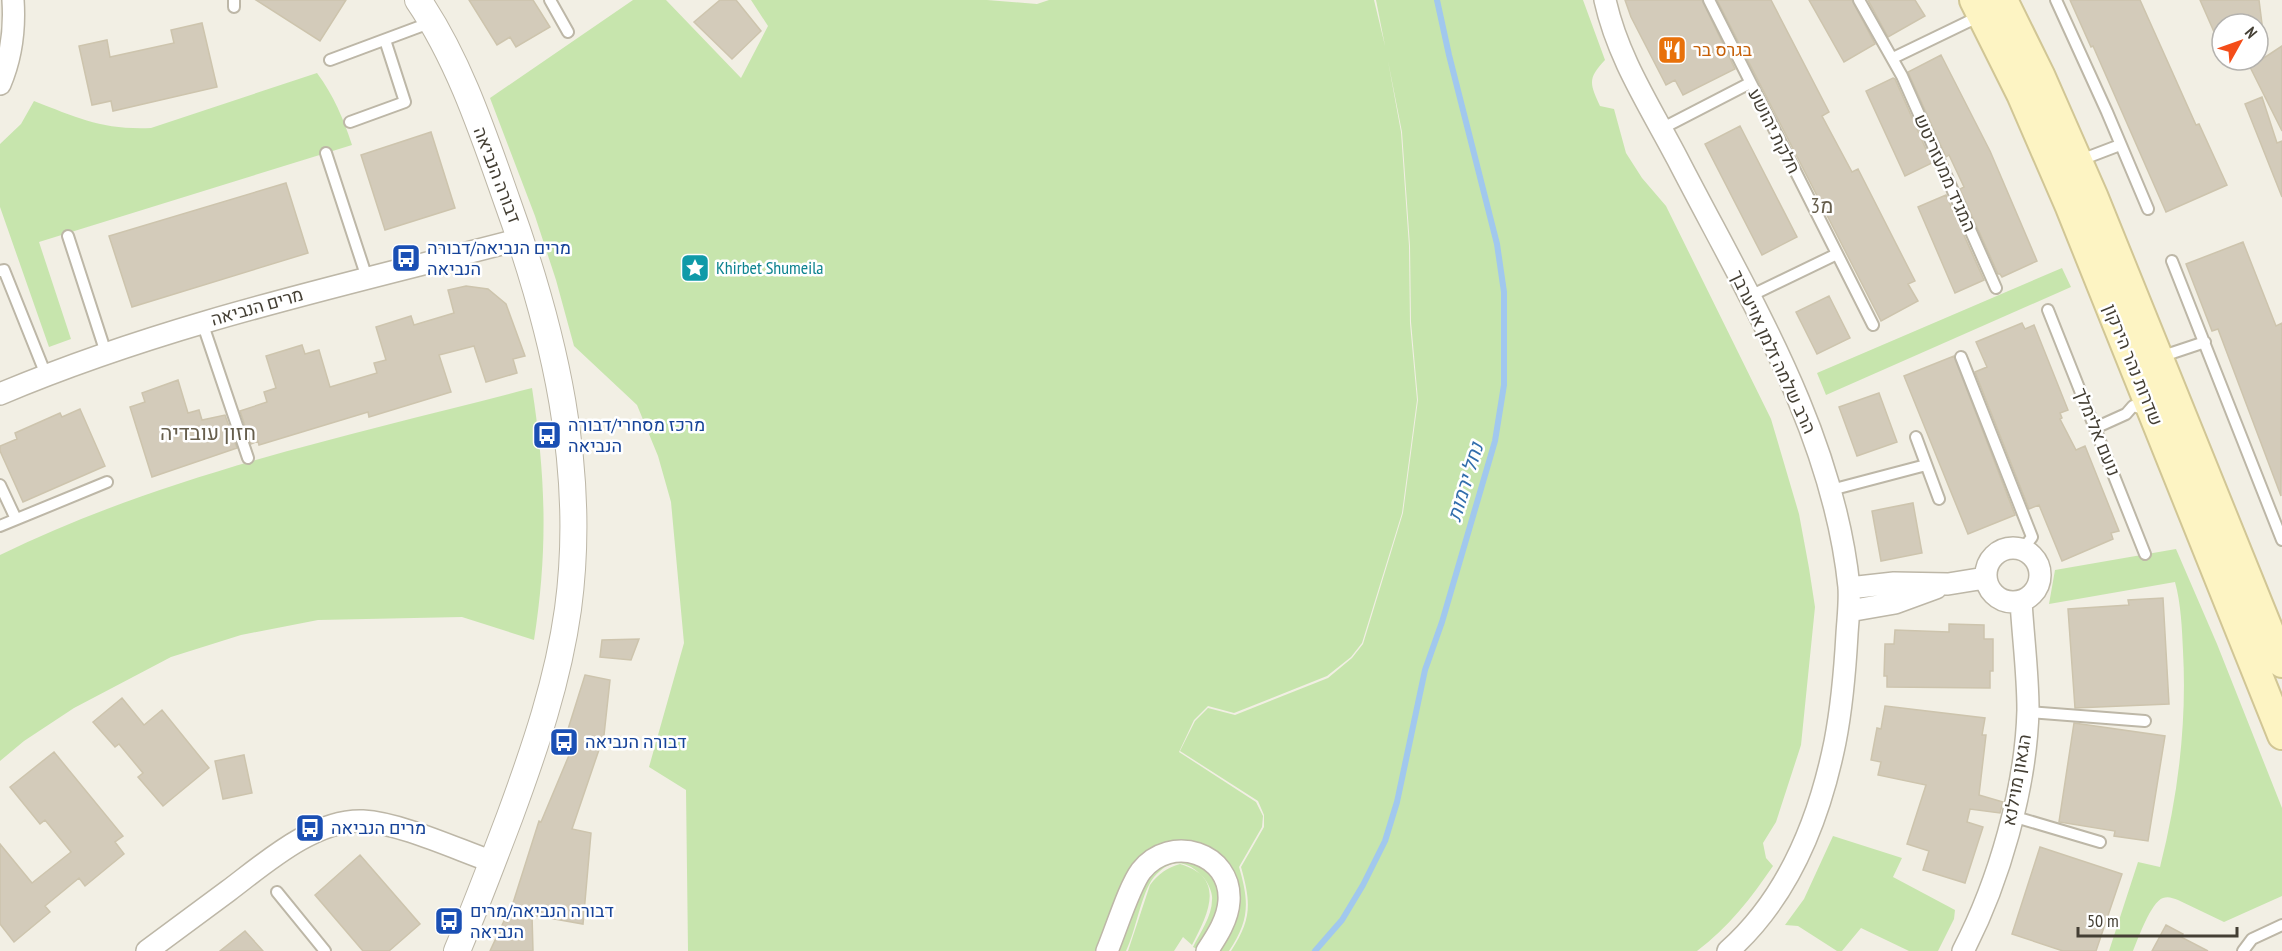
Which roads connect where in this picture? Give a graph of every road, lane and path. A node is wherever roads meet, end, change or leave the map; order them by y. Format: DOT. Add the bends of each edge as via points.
graph roads {
  1 [pos="13,0"];
  2 [pos="418,0"];
  3 [pos="550,0"];
  4 [pos="1605,0"];
  5 [pos="1709,0"];
  6 [pos="1859,0"];
  7 [pos="2056,0"];
  8 [pos="1986,5"];
  9 [pos="432,21"];
  10 [pos="568,32"];
  11 [pos="385,40"];
  12 [pos="1893,58"];
  13 [pos="330,60"];
  14 [pos="1750,83"];
  15 [pos="0,84"];
  16 [pos="350,122"];
  17 [pos="1661,129"];
  18 [pos="2120,145"];
  19 [pos="326,153"];
  20 [pos="2078,162"];
  21 [pos="2148,209"];
  22 [pos="68,236"];
  23 [pos="521,239"];
  24 [pos="1837,254"];
  25 [pos="2172,261"];
  26 [pos="0,271"];
  27 [pos="367,278"];
  28 [pos="1996,288"];
  29 [pos="1748,297"];
  30 [pos="2048,310"];
  31 [pos="202,322"];
  32 [pos="1873,325"];
  33 [pos="2205,342"];
  34 [pos="106,353"];
  35 [pos="1961,357"];
  36 [pos="2158,358"];
  37 [pos="46,375"];
  38 [pos="0,394"];
  39 [pos="2149,404"];
  40 [pos="2096,428"];
  41 [pos="1916,437"];
  42 [pos="248,458"];
  43 [pos="1926,465"];
  44 [pos="107,482"];
  45 [pos="0,485"];
  46 [pos="1830,490"];
  47 [pos="1939,499"];
  48 [pos="16,519"];
  49 [pos="0,526"];
  50 [pos="2282,540"];
  51 [pos="2023,549"];
  52 [pos="2145,554"];
  53 [pos="1985,578"];
  54 [pos="1948,584"];
  55 [pos="1849,588"];
  56 [pos="2021,601"];
  57 [pos="1849,610"];
  58 [pos="2282,663"];
  59 [pos="2028,712"];
  60 [pos="2145,721"];
  61 [pos="2282,735"];
  62 [pos="2012,816"];
  63 [pos="2100,843"];
  64 [pos="493,862"];
  65 [pos="277,892"];
  66 [pos="2282,925"];
  67 [pos="147,951"];
  68 [pos="325,951"];
  69 [pos="457,951"];
  70 [pos="1107,951"];
  71 [pos="1207,951"];
  72 [pos="1728,951"];
  73 [pos="1963,951"];
  74 [pos="2243,951"];
  1 -- 15 [label="street" via="13,40"];
  2 -- 9 [label="street, דבורה הנביאה"];
  3 -- 10 [label="lane"];
  4 -- 17 [label="street, הרב שלמה זלמן אויערבך" via="1621,51"];
  5 -- 14 [label="lane, חלקת יהושע"];
  6 -- 12 [label="lane, המגיד ממעזריטש"];
  7 -- 18 [label="lane"];
  8 -- 12 [label="lane"];
  8 -- 20 [label="main road, שדרות נהר הירקון" via="2040,75"];
  8 -- 39 [label="main road, שדרות נהר הירקון"];
  9 -- 11 [label="lane"];
  9 -- 23 [label="street, דבורה הנביאה" via="457,71"];
  11 -- 13 [label="lane"];
  11 -- 16 [label="lane" via="405,102"];
  12 -- 28 [label="lane, המגיד ממעזריטש"];
  14 -- 17 [label="lane"];
  14 -- 24 [label="lane, חלקת יהושע"];
  17 -- 29 [label="street, הרב שלמה זלמן אויערבך"];
  18 -- 20 [label="lane"];
  18 -- 21 [label="lane"];
  19 -- 27 [label="lane"];
  20 -- 36 [label="main road, שדרות נהר הירקון"];
  22 -- 34 [label="lane"];
  23 -- 27 [label="street, מרים הנביאה"];
  23 -- 64 [label="street, דבורה הנביאה" via="545,318 566,420 572,493 572,568 552,690"];
  24 -- 29 [label="lane"];
  24 -- 32 [label="lane, חלקת יהושע"];
  25 -- 33 [label="lane"];
  26 -- 37 [label="lane" via="4,270"];
  27 -- 31 [label="street, מרים הנביאה"];
  29 -- 46 [label="street, הרב שלמה זלמן אויערבך" via="1814,435"];
  30 -- 40 [label="lane, נועם אלימלך"];
  31 -- 34 [label="street, מרים הנביאה"];
  31 -- 42 [label="lane"];
  33 -- 36 [label="lane"];
  33 -- 50 [label="lane"];
  34 -- 37 [label="street, מרים הנביאה"];
  35 -- 51 [label="lane" via="2032,537"];
  36 -- 58 [label="main road, שדרות נהר הירקון"];
  37 -- 38 [label="street, מרים הנביאה"];
  39 -- 40 [label="lane" via="2133,406 2126,414"];
  39 -- 61 [label="main road, שדרות נהר הירקון"];
  40 -- 52 [label="lane, נועם אלימלך"];
  41 -- 43 [label="lane"];
  43 -- 46 [label="lane"];
  43 -- 47 [label="lane"];
  44 -- 48 [label="lane"];
  45 -- 48 [label="lane"];
  46 -- 55 [label="street, הרב שלמה זלמן אויערבך"];
  48 -- 49 [label="lane"];
  51 -- 53 [label="street" via="2010,547 1998,552 1989,561"];
  51 -- 56 [label="street" via="2036,560 2040,576 2034,591"];
  53 -- 54 [label="street"];
  53 -- 56 [label="street" via="1998,597"];
  54 -- 55 [label="street" via="1894,583"];
  54 -- 57 [label="street" via="1895,603"];
  55 -- 57 [label="street, הרב שלמה זלמן אויערבך"];
  56 -- 59 [label="street, הגאון מוילנא"];
  57 -- 72 [label="street, הרב שלמה זלמן אויערבך" via="1838,724 1829,772 1811,826 1771,904"];
  59 -- 60 [label="lane"];
  59 -- 62 [label="street, הגאון מוילנא"];
  62 -- 63 [label="lane"];
  62 -- 73 [label="street, הגאון מוילנא"];
  64 -- 67 [label="street" via="388,825 344,823 313,833 276,856"];
  64 -- 69 [label="street, דבורה הנביאה"];
  65 -- 68 [label="lane"];
  66 -- 74 [label="lane" via="2252,939"];
  70 -- 71 [label="street" via="1141,871 1155,857 1171,850 1188,850 1217,866 1226,881 1229,900 1225,921"];
}
